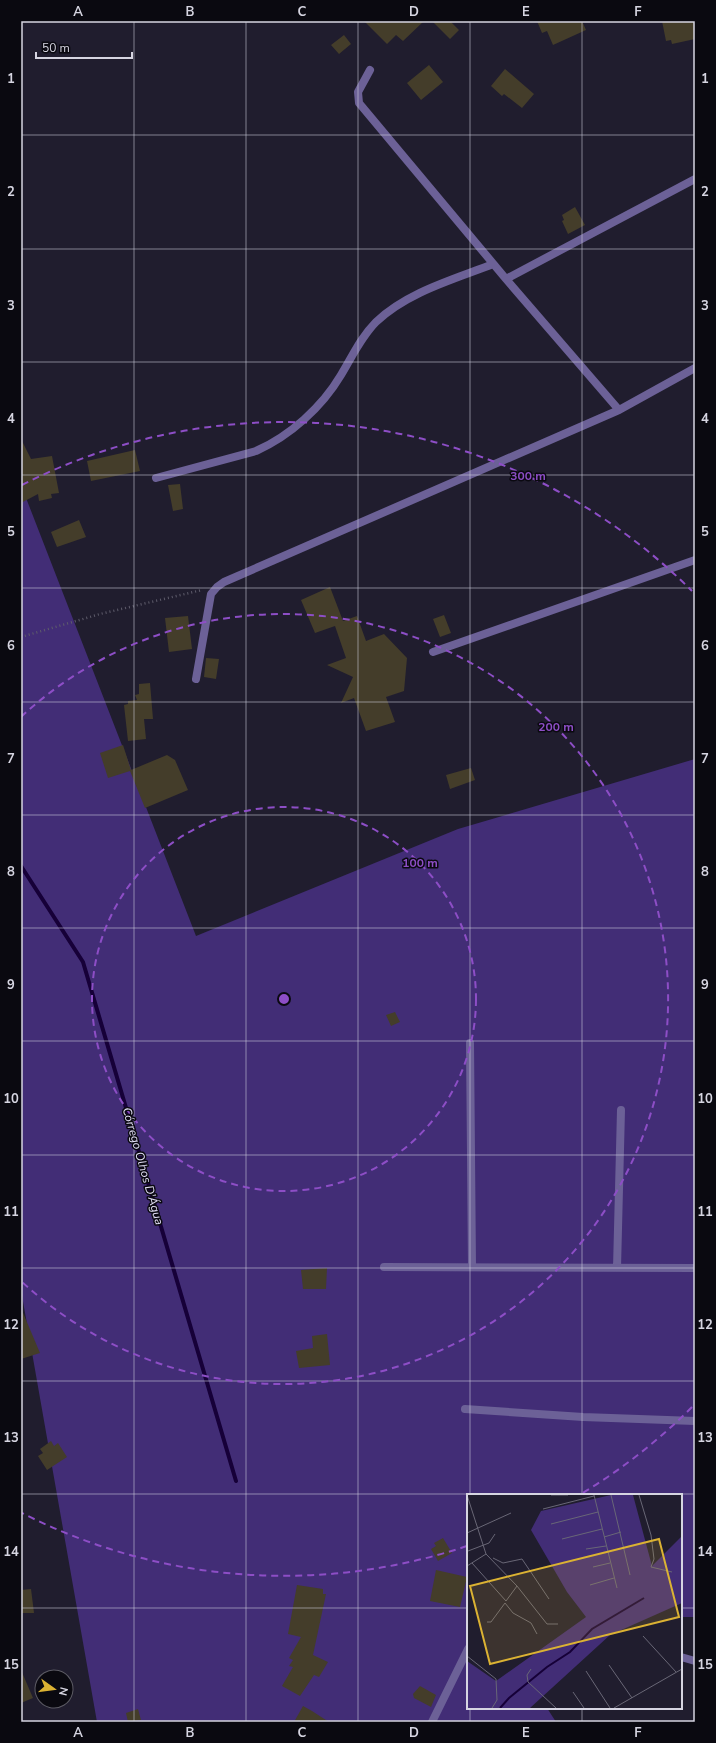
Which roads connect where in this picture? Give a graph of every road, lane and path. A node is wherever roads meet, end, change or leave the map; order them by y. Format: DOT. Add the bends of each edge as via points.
graph roads {
  1 [pos="370,70"];
  2 [pos="695,179"];
  3 [pos="493,264"];
  4 [pos="506,280"];
  5 [pos="695,368"];
  6 [pos="619,410"];
  7 [pos="156,478"];
  8 [pos="695,560"];
  9 [pos="216,587"];
  10 [pos="21,637"];
  11 [pos="433,652"];
  12 [pos="196,679"];
  13 [pos="470,1043"];
  14 [pos="621,1110"];
  15 [pos="384,1267"];
  16 [pos="472,1267"];
  17 [pos="617,1268"];
  18 [pos="695,1268"];
  19 [pos="464,1409"];
  20 [pos="695,1421"];
  21 [pos="467,1651"];
  22 [pos="682,1657"];
  23 [pos="695,1661"];
  24 [pos="432,1722"];
  1 -- 3 [label="street" via="358,92 359,103"];
  2 -- 4 [label="street"];
  3 -- 4 [label="street"];
  3 -- 7 [label="street" via="426,291 387,313 364,336 331,390 315,409 270,445"];
  4 -- 6 [label="street"];
  5 -- 6 [label="street"];
  6 -- 9 [label="street"];
  8 -- 11 [label="street"];
  9 -- 10 [label="path" via="100,614"];
  9 -- 12 [label="street" via="210,601"];
  13 -- 16 [label="street"];
  14 -- 17 [label="street"];
  15 -- 16 [label="street"];
  16 -- 17 [label="street"];
  17 -- 18 [label="street"];
  19 -- 20 [label="street"];
  21 -- 24 [label="street"];
  22 -- 23 [label="street"];
}
